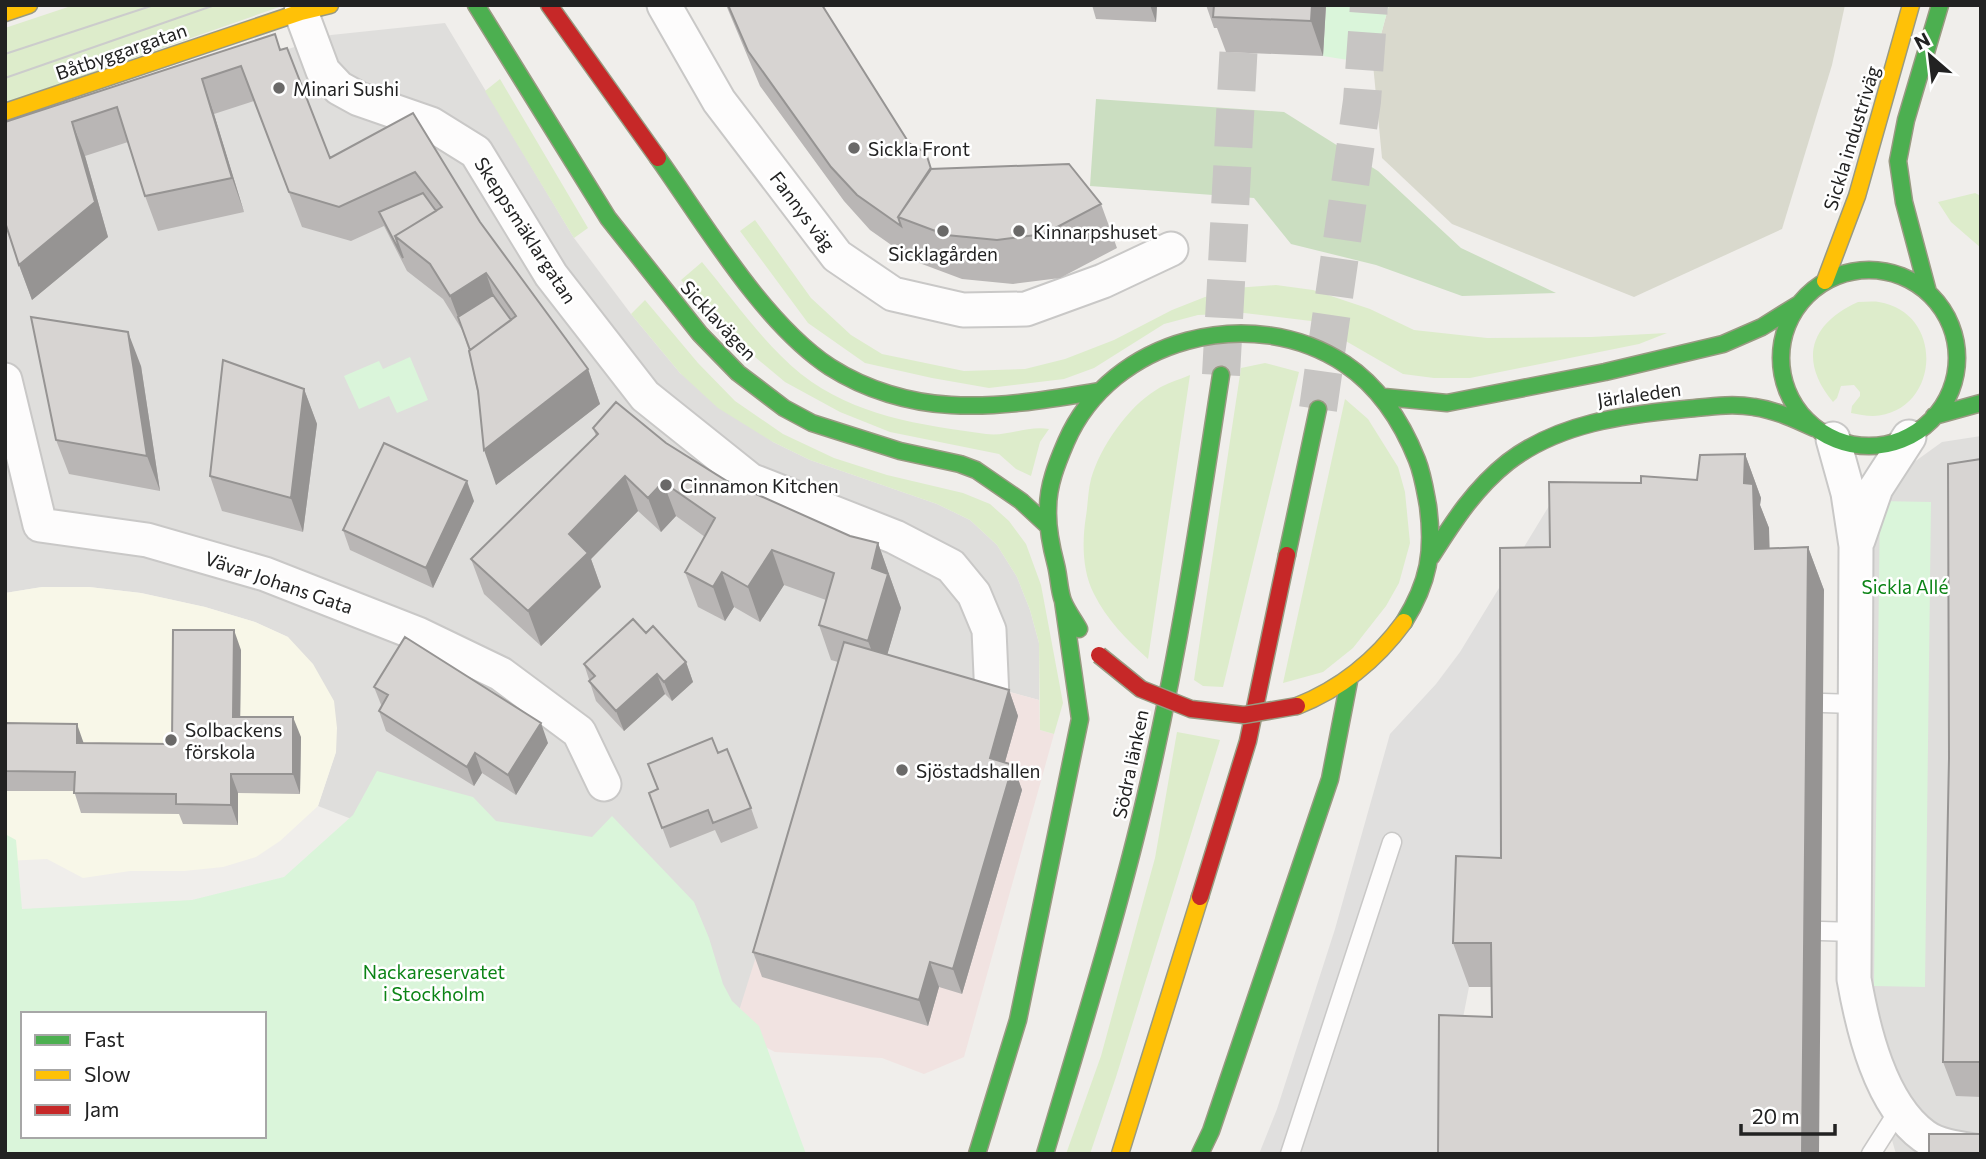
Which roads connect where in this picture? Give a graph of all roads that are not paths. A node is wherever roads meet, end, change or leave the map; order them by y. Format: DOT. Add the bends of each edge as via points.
graph roads {
  1 [pos="29,5"];
  2 [pos="475,5"];
  3 [pos="549,5"];
  4 [pos="664,5"];
  5 [pos="1912,5"];
  6 [pos="1940,5"];
  7 [pos="316,9"];
  8 [pos="5,13"];
  9 [pos="5,112"];
  10 [pos="1171,249"];
  11 [pos="1825,281"];
  12 [pos="1928,292"];
  13 [pos="1798,304"];
  14 [pos="1953,330"];
  15 [pos="1971,335"];
  16 [pos="1221,375"];
  17 [pos="5,380"];
  18 [pos="1100,391"];
  19 [pos="1384,397"];
  20 [pos="1981,403"];
  21 [pos="1318,409"];
  22 [pos="1922,426"];
  23 [pos="1826,435"];
  24 [pos="1047,525"];
  25 [pos="1856,546"];
  26 [pos="1431,556"];
  27 [pos="1063,601"];
  28 [pos="1349,681"];
  29 [pos="992,698"];
  30 [pos="604,784"];
  31 [pos="1392,842"];
  32 [pos="1821,931"];
  33 [pos="1854,932"];
  34 [pos="1899,1110"];
  35 [pos="1981,1152"];
  36 [pos="977,1154"];
  37 [pos="1045,1154"];
  38 [pos="1120,1154"];
  39 [pos="1200,1154"];
  40 [pos="1290,1154"];
  41 [pos="1871,1154"];
  1 -- 8 [label="main road"];
  2 -- 24 [label="main road, Sicklavägen" via="608,218 700,334 738,373 812,423 976,470"];
  3 -- 18 [label="main road" via="770,313 821,361 900,397 940,404 1011,405"];
  4 -- 10 [label="street, Fannys väg" via="719,101 837,256 893,294 963,310 1026,309 1103,281"];
  5 -- 11 [label="main road, Sickla industriväg" via="1857,196"];
  6 -- 12 [label="main road" via="1898,161"];
  7 -- 9 [label="main road, Båtbyggargatan"];
  7 -- 29 [label="street, Skeppsmäklargatan" via="323,71 339,88 430,124 476,152 636,406 750,480 895,537 951,566 974,594 989,630"];
  11 -- 12 [label="main road" via="1843,273 1887,271"];
  11 -- 13 [label="main road"];
  12 -- 14 [label="main road"];
  13 -- 19 [label="main road, Järlaleden" via="1723,344 1605,372 1447,402"];
  13 -- 23 [label="main road" via="1783,335 1781,370 1793,403"];
  14 -- 15 [label="main road"];
  14 -- 22 [label="main road" via="1955,377 1948,397"];
  16 -- 37 [label="main road, Södra länken" via="1187,596 1143,808"];
  17 -- 30 [label="street, Vävar Johans Gata" via="40,525 147,540 252,570 418,634 501,674 579,732"];
  18 -- 19 [label="main road" via="1151,353 1191,338 1243,332 1308,344 1362,376"];
  18 -- 24 [label="main road" via="1075,421 1060,453 1050,487"];
  19 -- 26 [label="main road" via="1415,445 1423,470 1430,500"];
  20 -- 22 [label="main road"];
  21 -- 38 [label="main road" via="1248,741"];
  22 -- 23 [label="main road" via="1883,445 1848,444"];
  22 -- 25 [label="street" via="1876,488"];
  23 -- 25 [label="street" via="1848,493"];
  23 -- 26 [label="main road, Järlaleden" via="1780,414 1747,406 1598,420 1553,436 1488,479"];
  24 -- 27 [label="main road"];
  25 -- 33 [label="street" via="1839,703"];
  26 -- 28 [label="main road" via="1401,627"];
  27 -- 28 [label="main road, bridge" via="1092,646 1141,689 1191,709 1244,715 1297,706"];
  27 -- 36 [label="main road" via="1080,719 1018,1020"];
  28 -- 39 [label="main road" via="1330,779"];
  31 -- 40 [label="lane"];
  32 -- 33 [label="lane"];
  33 -- 34 [label="street" via="1854,979 1864,1032"];
  34 -- 35 [label="street" via="1924,1136 1950,1147"];
  34 -- 41 [label="lane"];
}
